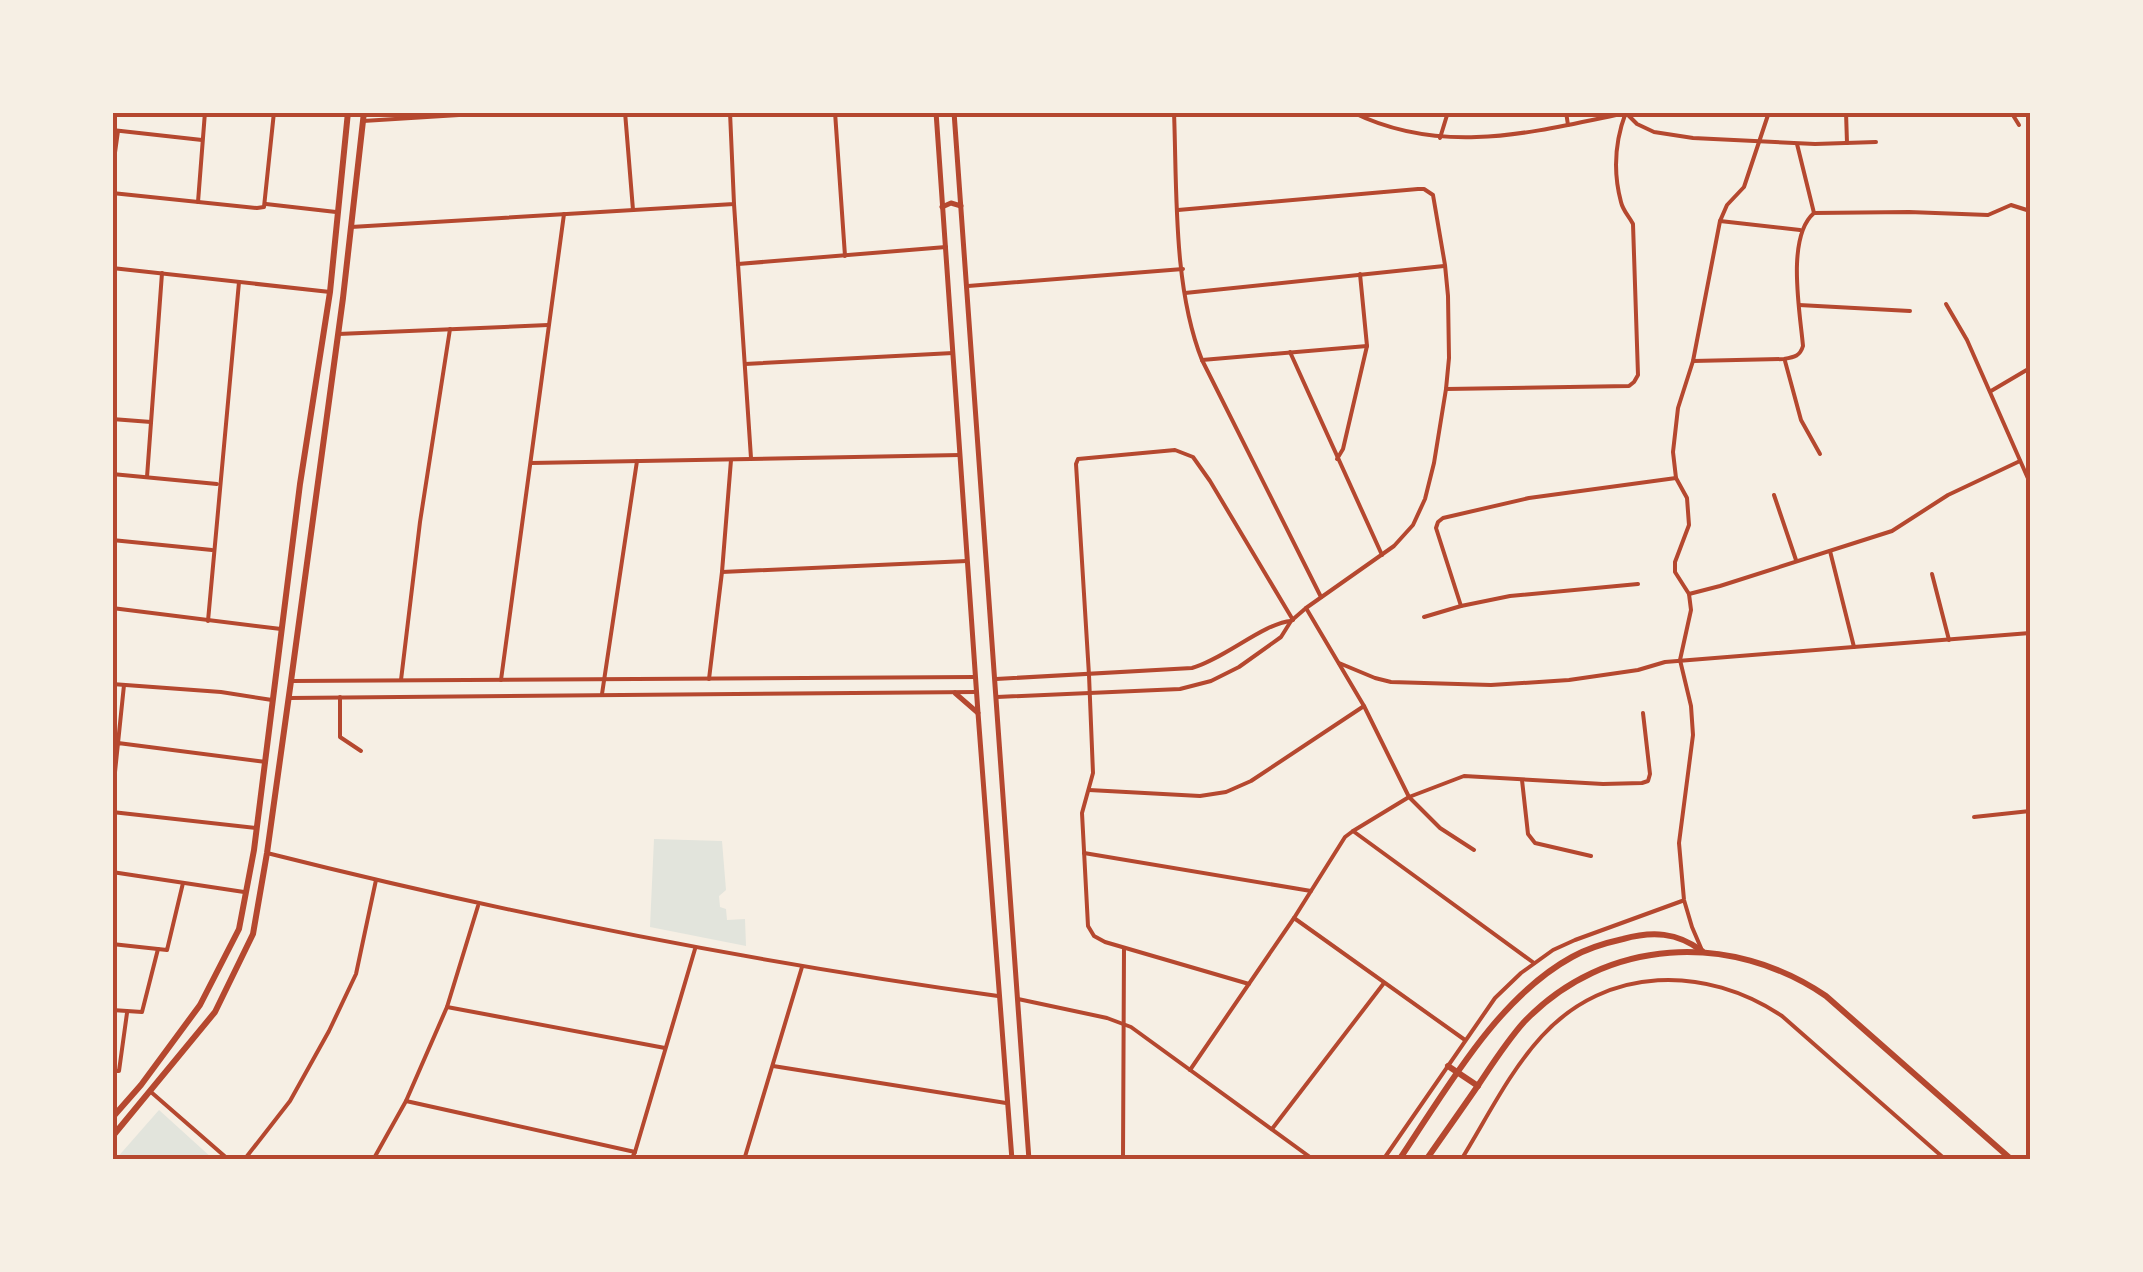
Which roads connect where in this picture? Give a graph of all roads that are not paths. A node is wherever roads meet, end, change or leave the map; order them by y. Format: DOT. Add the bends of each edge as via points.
graph roads {
  1 [pos="205,112"];
  2 [pos="274,112"];
  3 [pos="348,112"];
  4 [pos="507,112"];
  5 [pos="626,112"];
  6 [pos="730,112"];
  7 [pos="835,112"];
  8 [pos="936,112"];
  9 [pos="954,112"];
  10 [pos="1174,112"];
  11 [pos="1448,112"];
  12 [pos="1566,112"];
  13 [pos="1769,112"];
  14 [pos="1846,112"];
  15 [pos="2011,112"];
  16 [pos="1626,113"];
  17 [pos="1356,114"];
  18 [pos="364,117"];
  19 [pos="1568,125"];
  20 [pos="2019,125"];
  21 [pos="115,131"];
  22 [pos="1440,138"];
  23 [pos="203,140"];
  24 [pos="1876,142"];
  25 [pos="1759,143"];
  26 [pos="1847,143"];
  27 [pos="1797,144"];
  28 [pos="112,174"];
  29 [pos="112,193"];
  30 [pos="198,203"];
  31 [pos="266,204"];
  32 [pos="734,204"];
  33 [pos="961,206"];
  34 [pos="942,207"];
  35 [pos="633,210"];
  36 [pos="1178,210"];
  37 [pos="2030,211"];
  38 [pos="338,212"];
  39 [pos="1814,213"];
  40 [pos="564,214"];
  41 [pos="1720,220"];
  42 [pos="351,228"];
  43 [pos="1802,231"];
  44 [pos="946,247"];
  45 [pos="845,256"];
  46 [pos="738,264"];
  47 [pos="1445,266"];
  48 [pos="112,268"];
  49 [pos="1182,269"];
  50 [pos="162,273"];
  51 [pos="1360,274"];
  52 [pos="238,282"];
  53 [pos="968,286"];
  54 [pos="330,292"];
  55 [pos="1185,293"];
  56 [pos="1799,304"];
  57 [pos="1946,304"];
  58 [pos="1910,311"];
  59 [pos="548,324"];
  60 [pos="450,329"];
  61 [pos="338,334"];
  62 [pos="1367,346"];
  63 [pos="953,352"];
  64 [pos="1290,352"];
  65 [pos="1784,359"];
  66 [pos="1202,360"];
  67 [pos="1693,361"];
  68 [pos="745,364"];
  69 [pos="2030,368"];
  70 [pos="1446,389"];
  71 [pos="1991,391"];
  72 [pos="112,419"];
  73 [pos="151,422"];
  74 [pos="1820,454"];
  75 [pos="960,455"];
  76 [pos="751,458"];
  77 [pos="1336,458"];
  78 [pos="731,459"];
  79 [pos="637,461"];
  80 [pos="2020,461"];
  81 [pos="531,463"];
  82 [pos="112,474"];
  83 [pos="147,477"];
  84 [pos="1676,478"];
  85 [pos="2030,483"];
  86 [pos="219,484"];
  87 [pos="300,484"];
  88 [pos="318,486"];
  89 [pos="1774,495"];
  90 [pos="112,540"];
  91 [pos="214,550"];
  92 [pos="1830,551"];
  93 [pos="1382,555"];
  94 [pos="1796,560"];
  95 [pos="968,561"];
  96 [pos="722,572"];
  97 [pos="1932,574"];
  98 [pos="1638,584"];
  99 [pos="1689,594"];
  100 [pos="1320,597"];
  101 [pos="1461,606"];
  102 [pos="112,608"];
  103 [pos="1306,608"];
  104 [pos="1424,617"];
  105 [pos="1292,621"];
  106 [pos="208,622"];
  107 [pos="283,630"];
  108 [pos="2030,633"];
  109 [pos="1949,640"];
  110 [pos="1854,647"];
  111 [pos="1680,660"];
  112 [pos="1340,663"];
  113 [pos="1089,675"];
  114 [pos="976,677"];
  115 [pos="996,678"];
  116 [pos="604,679"];
  117 [pos="709,679"];
  118 [pos="401,680"];
  119 [pos="500,680"];
  120 [pos="292,681"];
  121 [pos="112,684"];
  122 [pos="124,685"];
  123 [pos="976,692"];
  124 [pos="955,693"];
  125 [pos="1090,693"];
  126 [pos="602,694"];
  127 [pos="340,697"];
  128 [pos="997,697"];
  129 [pos="289,698"];
  130 [pos="274,700"];
  131 [pos="1364,706"];
  132 [pos="978,713"];
  133 [pos="1643,713"];
  134 [pos="118,743"];
  135 [pos="361,751"];
  136 [pos="266,762"];
  137 [pos="1522,780"];
  138 [pos="1090,790"];
  139 [pos="1409,797"];
  140 [pos="112,801"];
  141 [pos="2030,811"];
  142 [pos="112,812"];
  143 [pos="1974,817"];
  144 [pos="257,828"];
  145 [pos="1353,831"];
  146 [pos="1474,850"];
  147 [pos="267,853"];
  148 [pos="1083,853"];
  149 [pos="1591,856"];
  150 [pos="112,872"];
  151 [pos="376,880"];
  152 [pos="184,882"];
  153 [pos="1311,891"];
  154 [pos="244,892"];
  155 [pos="1684,900"];
  156 [pos="479,904"];
  157 [pos="1294,918"];
  158 [pos="112,944"];
  159 [pos="695,948"];
  160 [pos="1124,948"];
  161 [pos="158,949"];
  162 [pos="1704,952"];
  163 [pos="1534,963"];
  164 [pos="802,967"];
  165 [pos="1249,984"];
  166 [pos="1384,984"];
  167 [pos="1000,996"];
  168 [pos="1018,998"];
  169 [pos="200,1005"];
  170 [pos="448,1007"];
  171 [pos="112,1010"];
  172 [pos="128,1011"];
  173 [pos="215,1012"];
  174 [pos="1123,1024"];
  175 [pos="1466,1041"];
  176 [pos="665,1048"];
  177 [pos="773,1066"];
  178 [pos="1448,1066"];
  179 [pos="1190,1070"];
  180 [pos="112,1071"];
  181 [pos="1459,1073"];
  182 [pos="1478,1086"];
  183 [pos="151,1092"];
  184 [pos="406,1101"];
  185 [pos="1008,1103"];
  186 [pos="112,1118"];
  187 [pos="1272,1128"];
  188 [pos="112,1137"];
  189 [pos="635,1152"];
  190 [pos="229,1160"];
  191 [pos="244,1160"];
  192 [pos="373,1160"];
  193 [pos="630,1160"];
  194 [pos="744,1160"];
  195 [pos="1012,1160"];
  196 [pos="1029,1160"];
  197 [pos="1122,1160"];
  198 [pos="1314,1160"];
  199 [pos="1383,1160"];
  200 [pos="1399,1160"];
  201 [pos="1426,1160"];
  202 [pos="1461,1160"];
  203 [pos="1946,1160"];
  204 [pos="2012,1160"];
  1 -- 23 [label="street"];
  2 -- 31 [label="street"];
  3 -- 38 [label="main road"];
  4 -- 18 [label="street"];
  5 -- 35 [label="street"];
  6 -- 32 [label="street"];
  7 -- 45 [label="street"];
  8 -- 34 [label="street"];
  9 -- 33 [label="street"];
  10 -- 36 [label="street"];
  11 -- 22 [label="street"];
  12 -- 19 [label="street"];
  13 -- 25 [label="street"];
  14 -- 26 [label="street"];
  15 -- 20 [label="street"];
  16 -- 19 [label="street"];
  16 -- 25 [label="street" via="1654,132"];
  16 -- 70 [label="street" via="1616,159 1621,205 1632,224 1634,382"];
  17 -- 22 [label="street"];
  18 -- 42 [label="main road"];
  19 -- 22 [label="street"];
  21 -- 23 [label="street"];
  21 -- 28 [label="street"];
  23 -- 30 [label="street"];
  24 -- 26 [label="street"];
  25 -- 27 [label="street"];
  25 -- 41 [label="street" via="1744,187"];
  26 -- 27 [label="street"];
  27 -- 39 [label="street"];
  29 -- 30 [label="street"];
  30 -- 31 [label="street"];
  31 -- 38 [label="street"];
  32 -- 35 [label="street"];
  32 -- 46 [label="street"];
  33 -- 34 [label="street"];
  33 -- 53 [label="street"];
  34 -- 44 [label="street"];
  35 -- 40 [label="street"];
  36 -- 47 [label="street" via="1424,189 1435,200"];
  36 -- 49 [label="street"];
  37 -- 39 [label="street" via="2011,204 1988,214"];
  38 -- 54 [label="main road"];
  39 -- 43 [label="street"];
  40 -- 42 [label="street"];
  40 -- 59 [label="street"];
  41 -- 43 [label="street"];
  41 -- 67 [label="street"];
  42 -- 61 [label="main road"];
  43 -- 56 [label="street"];
  44 -- 45 [label="street"];
  44 -- 63 [label="street"];
  45 -- 46 [label="street"];
  46 -- 68 [label="street"];
  47 -- 51 [label="street"];
  47 -- 70 [label="street"];
  48 -- 50 [label="street"];
  49 -- 53 [label="street"];
  49 -- 55 [label="street"];
  50 -- 52 [label="street"];
  50 -- 73 [label="street"];
  51 -- 55 [label="street"];
  51 -- 62 [label="street"];
  52 -- 54 [label="street"];
  52 -- 86 [label="street"];
  53 -- 115 [label="street"];
  54 -- 87 [label="main road"];
  55 -- 66 [label="street"];
  56 -- 58 [label="street"];
  56 -- 65 [label="street" via="1803,346"];
  57 -- 71 [label="street"];
  59 -- 60 [label="street"];
  59 -- 81 [label="street"];
  60 -- 61 [label="street"];
  60 -- 118 [label="street"];
  61 -- 88 [label="main road"];
  62 -- 64 [label="street"];
  62 -- 77 [label="street" via="1344,448"];
  63 -- 68 [label="street"];
  63 -- 75 [label="street"];
  64 -- 66 [label="street"];
  64 -- 77 [label="street"];
  65 -- 67 [label="street"];
  65 -- 74 [label="street" via="1801,420"];
  66 -- 100 [label="street"];
  67 -- 84 [label="street" via="1678,408"];
  68 -- 76 [label="street"];
  69 -- 71 [label="street"];
  70 -- 93 [label="street" via="1420,512"];
  71 -- 80 [label="street"];
  72 -- 73 [label="street"];
  73 -- 83 [label="street"];
  75 -- 76 [label="street"];
  75 -- 95 [label="street"];
  76 -- 78 [label="street"];
  77 -- 93 [label="street"];
  78 -- 79 [label="street"];
  78 -- 96 [label="street"];
  79 -- 81 [label="street"];
  79 -- 116 [label="street"];
  80 -- 85 [label="street"];
  80 -- 92 [label="street" via="1892,531"];
  81 -- 119 [label="street"];
  82 -- 83 [label="street"];
  83 -- 86 [label="street"];
  84 -- 99 [label="street" via="1687,498 1689,525 1675,572"];
  84 -- 101 [label="street" via="1528,498 1442,518 1436,528"];
  86 -- 91 [label="street"];
  87 -- 88 [label="main road"];
  87 -- 107 [label="main road"];
  88 -- 120 [label="main road"];
  89 -- 94 [label="street"];
  90 -- 91 [label="street"];
  91 -- 106 [label="street"];
  92 -- 94 [label="street"];
  92 -- 110 [label="street"];
  93 -- 100 [label="street"];
  94 -- 99 [label="street"];
  95 -- 96 [label="street"];
  95 -- 114 [label="street"];
  96 -- 117 [label="street"];
  97 -- 109 [label="street"];
  98 -- 101 [label="street"];
  99 -- 111 [label="street" via="1691,617"];
  100 -- 103 [label="street"];
  101 -- 104 [label="street"];
  102 -- 106 [label="street"];
  103 -- 105 [label="street"];
  103 -- 112 [label="street"];
  105 -- 113 [label="street" via="1192,668"];
  105 -- 113 [label="street" via="1193,456 1175,450 1081,458 1076,464"];
  105 -- 125 [label="street" via="1281,637 1211,682"];
  106 -- 107 [label="street"];
  107 -- 130 [label="main road"];
  108 -- 109 [label="street"];
  109 -- 110 [label="street"];
  110 -- 111 [label="street"];
  111 -- 112 [label="street" via="1605,676 1491,685 1391,682"];
  111 -- 155 [label="street" via="1693,721 1680,835"];
  112 -- 131 [label="street"];
  113 -- 115 [label="street"];
  113 -- 125 [label="street"];
  114 -- 117 [label="street"];
  114 -- 123 [label="street"];
  115 -- 128 [label="street"];
  116 -- 117 [label="street"];
  116 -- 119 [label="street"];
  116 -- 126 [label="street"];
  118 -- 119 [label="street"];
  118 -- 120 [label="street"];
  120 -- 129 [label="main road"];
  121 -- 122 [label="street"];
  122 -- 130 [label="street"];
  122 -- 134 [label="street"];
  123 -- 124 [label="street"];
  123 -- 132 [label="street"];
  124 -- 126 [label="street"];
  124 -- 132 [label="street"];
  125 -- 128 [label="street"];
  125 -- 138 [label="street"];
  126 -- 127 [label="street"];
  127 -- 129 [label="street"];
  127 -- 135 [label="street" via="340,737"];
  128 -- 168 [label="street"];
  129 -- 147 [label="main road"];
  130 -- 136 [label="main road"];
  131 -- 138 [label="street" via="1226,792"];
  131 -- 139 [label="street"];
  132 -- 167 [label="street"];
  133 -- 137 [label="street" via="1648,780"];
  134 -- 136 [label="street"];
  134 -- 140 [label="street"];
  136 -- 144 [label="main road"];
  137 -- 139 [label="street" via="1464,776"];
  137 -- 149 [label="street" via="1531,839"];
  138 -- 148 [label="street" via="1082,808"];
  139 -- 145 [label="street"];
  139 -- 146 [label="street"];
  141 -- 143 [label="street"];
  142 -- 144 [label="street"];
  144 -- 154 [label="main road"];
  145 -- 153 [label="street"];
  145 -- 163 [label="street"];
  147 -- 151 [label="street"];
  147 -- 173 [label="main road" via="253,934"];
  148 -- 153 [label="street"];
  148 -- 160 [label="street" via="1088,926 1099,940"];
  150 -- 152 [label="street"];
  151 -- 156 [label="street"];
  151 -- 191 [label="street" via="356,974 336,1017 290,1101"];
  152 -- 154 [label="street"];
  152 -- 161 [label="street" via="167,950"];
  153 -- 157 [label="street"];
  154 -- 169 [label="main road" via="239,929"];
  155 -- 162 [label="street"];
  155 -- 163 [label="street" via="1575,940"];
  156 -- 159 [label="street"];
  156 -- 170 [label="street"];
  157 -- 165 [label="street"];
  157 -- 166 [label="street"];
  158 -- 161 [label="street"];
  159 -- 164 [label="street"];
  159 -- 176 [label="street"];
  160 -- 165 [label="street"];
  160 -- 174 [label="street"];
  161 -- 172 [label="street" via="142,1012"];
  162 -- 181 [label="main road" via="1656,933 1574,955 1524,992"];
  162 -- 182 [label="main road" via="1638,958 1578,980 1526,1020"];
  162 -- 204 [label="main road" via="1768,964 1826,996"];
  163 -- 175 [label="street" via="1495,998"];
  164 -- 167 [label="street"];
  164 -- 177 [label="street"];
  165 -- 179 [label="street"];
  166 -- 175 [label="street"];
  166 -- 187 [label="street"];
  167 -- 185 [label="street"];
  168 -- 174 [label="street"];
  168 -- 196 [label="street"];
  169 -- 173 [label="main road"];
  169 -- 186 [label="main road"];
  170 -- 176 [label="street"];
  170 -- 184 [label="street"];
  171 -- 172 [label="street"];
  172 -- 180 [label="street" via="119,1071"];
  173 -- 183 [label="main road"];
  174 -- 179 [label="street"];
  174 -- 197 [label="street"];
  175 -- 178 [label="street"];
  176 -- 189 [label="street"];
  177 -- 185 [label="street"];
  177 -- 194 [label="street"];
  178 -- 181 [label="main road"];
  178 -- 199 [label="street"];
  179 -- 187 [label="street"];
  181 -- 182 [label="main road"];
  181 -- 200 [label="main road"];
  182 -- 201 [label="main road"];
  183 -- 188 [label="main road"];
  183 -- 190 [label="street"];
  184 -- 189 [label="street"];
  184 -- 192 [label="street"];
  185 -- 195 [label="street"];
  187 -- 198 [label="street"];
  189 -- 193 [label="street"];
  202 -- 203 [label="street" via="1531,1049 1561,1018 1618,988 1672,980 1725,987 1764,1004"];
}
